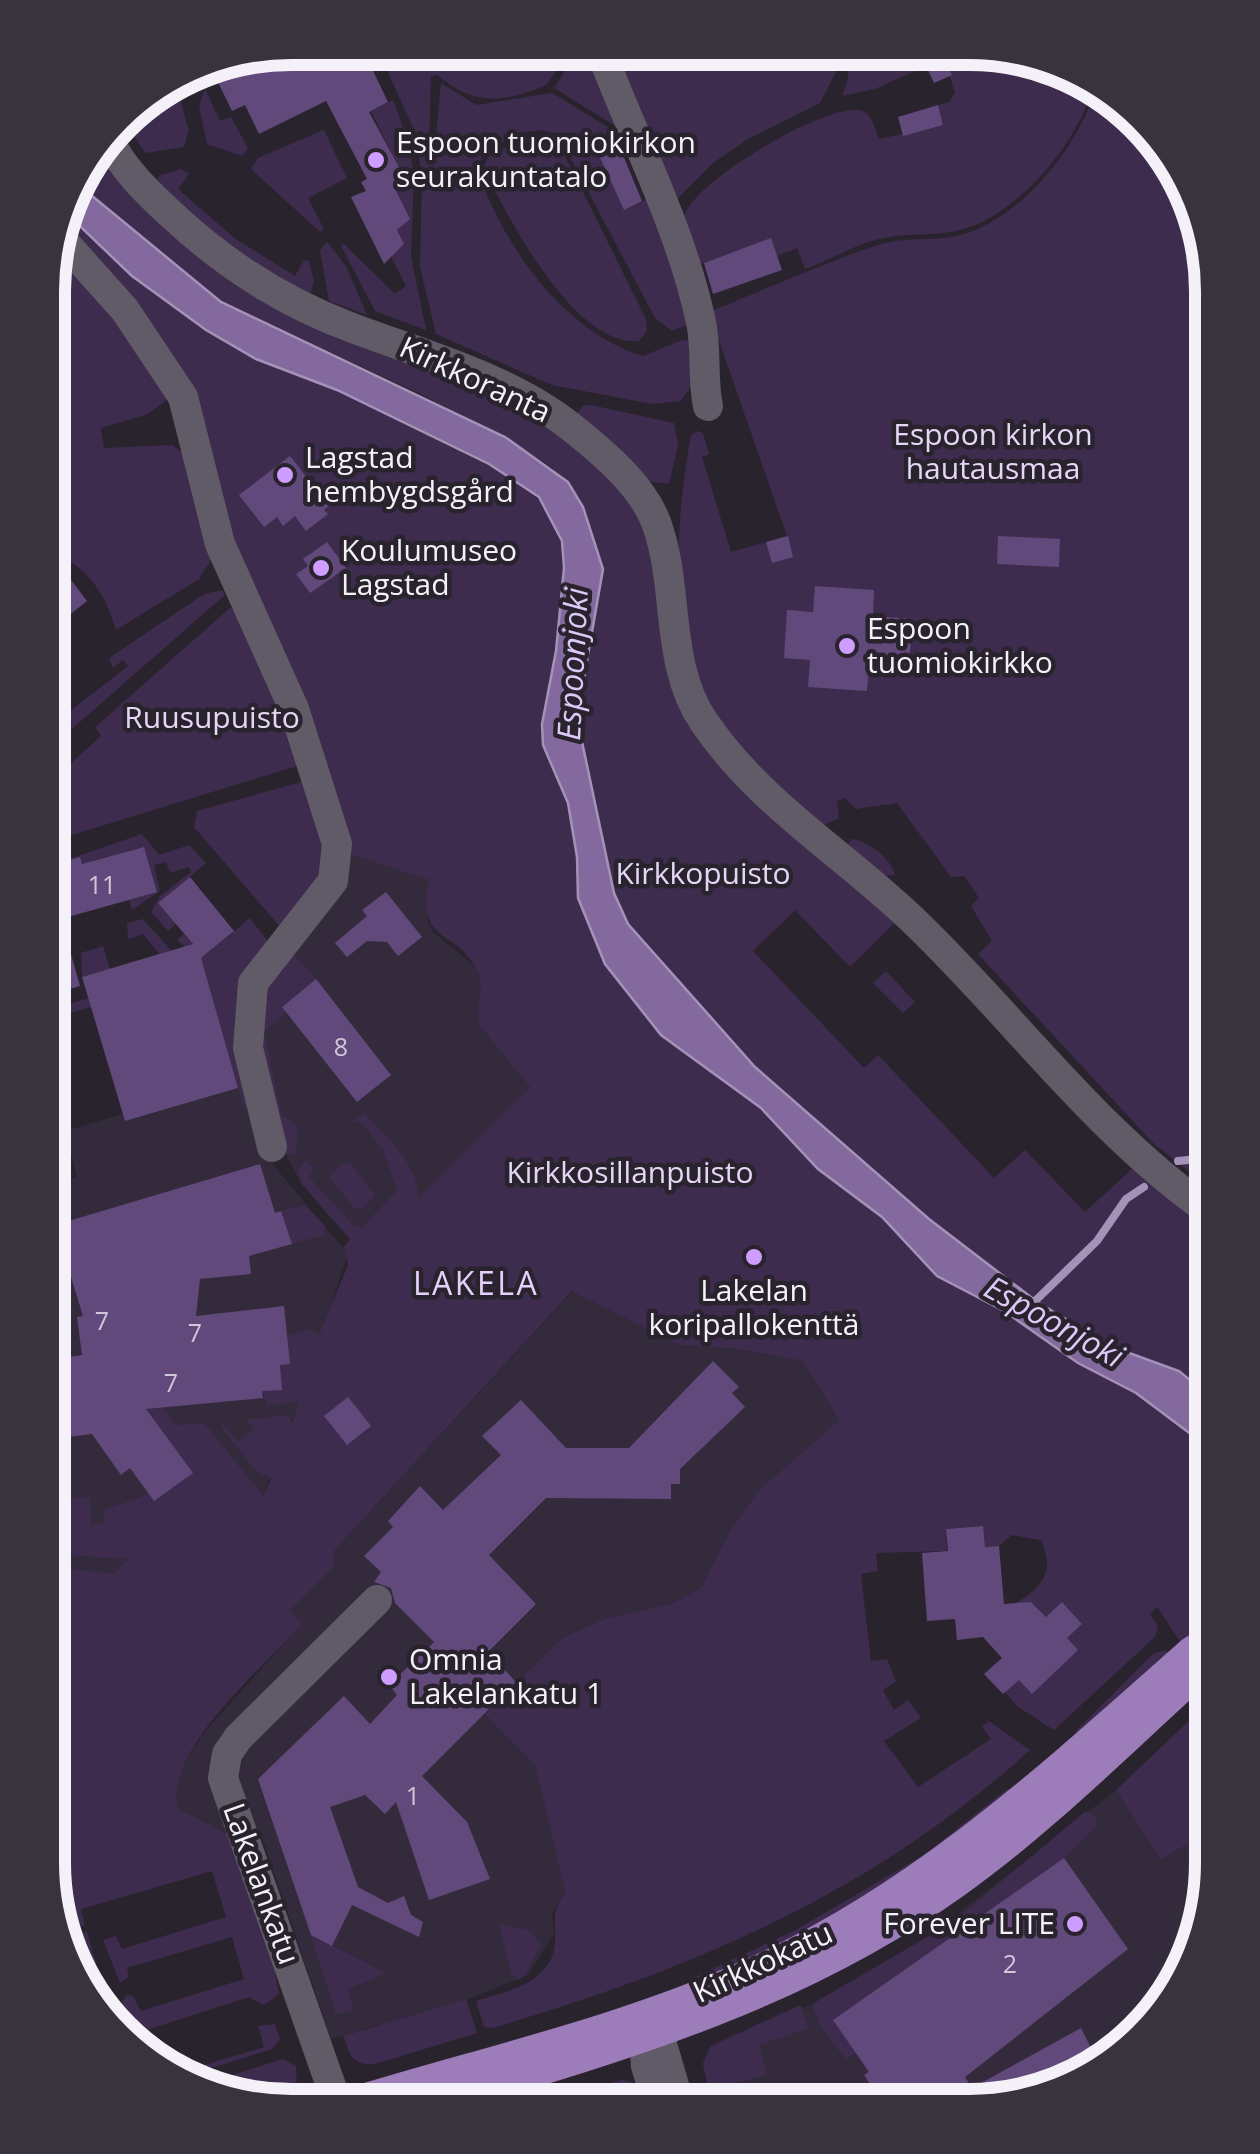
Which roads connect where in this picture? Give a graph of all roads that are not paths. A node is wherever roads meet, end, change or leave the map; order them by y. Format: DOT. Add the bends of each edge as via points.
graph roads {
  1 [pos="606,65"];
  2 [pos="117,147"];
  3 [pos="70,248"];
  4 [pos="708,406"];
  5 [pos="272,1147"];
  6 [pos="1195,1198"];
  7 [pos="377,1600"];
  8 [pos="1195,1653"];
  9 [pos="1195,1676"];
  10 [pos="648,2030"];
  11 [pos="332,2089"];
  12 [pos="407,2089"];
  13 [pos="473,2089"];
  14 [pos="655,2089"];
  15 [pos="674,2089"];
  1 -- 4 [label="street" via="670,218 700,316"];
  2 -- 6 [label="street, Kirkkoranta" via="164,208 250,278 529,400 574,428 622,472 658,524 682,671 701,718 778,808 920,926 1133,1146"];
  3 -- 5 [label="street" via="125,310 184,397 220,544 294,709 338,844 333,880 253,983 248,1048"];
  7 -- 11 [label="street, Lakelankatu" via="238,1738 223,1778"];
  8 -- 10 [label="main road, Kirkkokatu" via="944,1863 804,1948"];
  9 -- 10 [label="main road, Kirkkokatu" via="957,1882 814,1967"];
  10 -- 12 [label="main road, Kirkkokatu"];
  10 -- 13 [label="main road, Kirkkokatu"];
  10 -- 14 [label="street"];
  10 -- 15 [label="street"];
}
